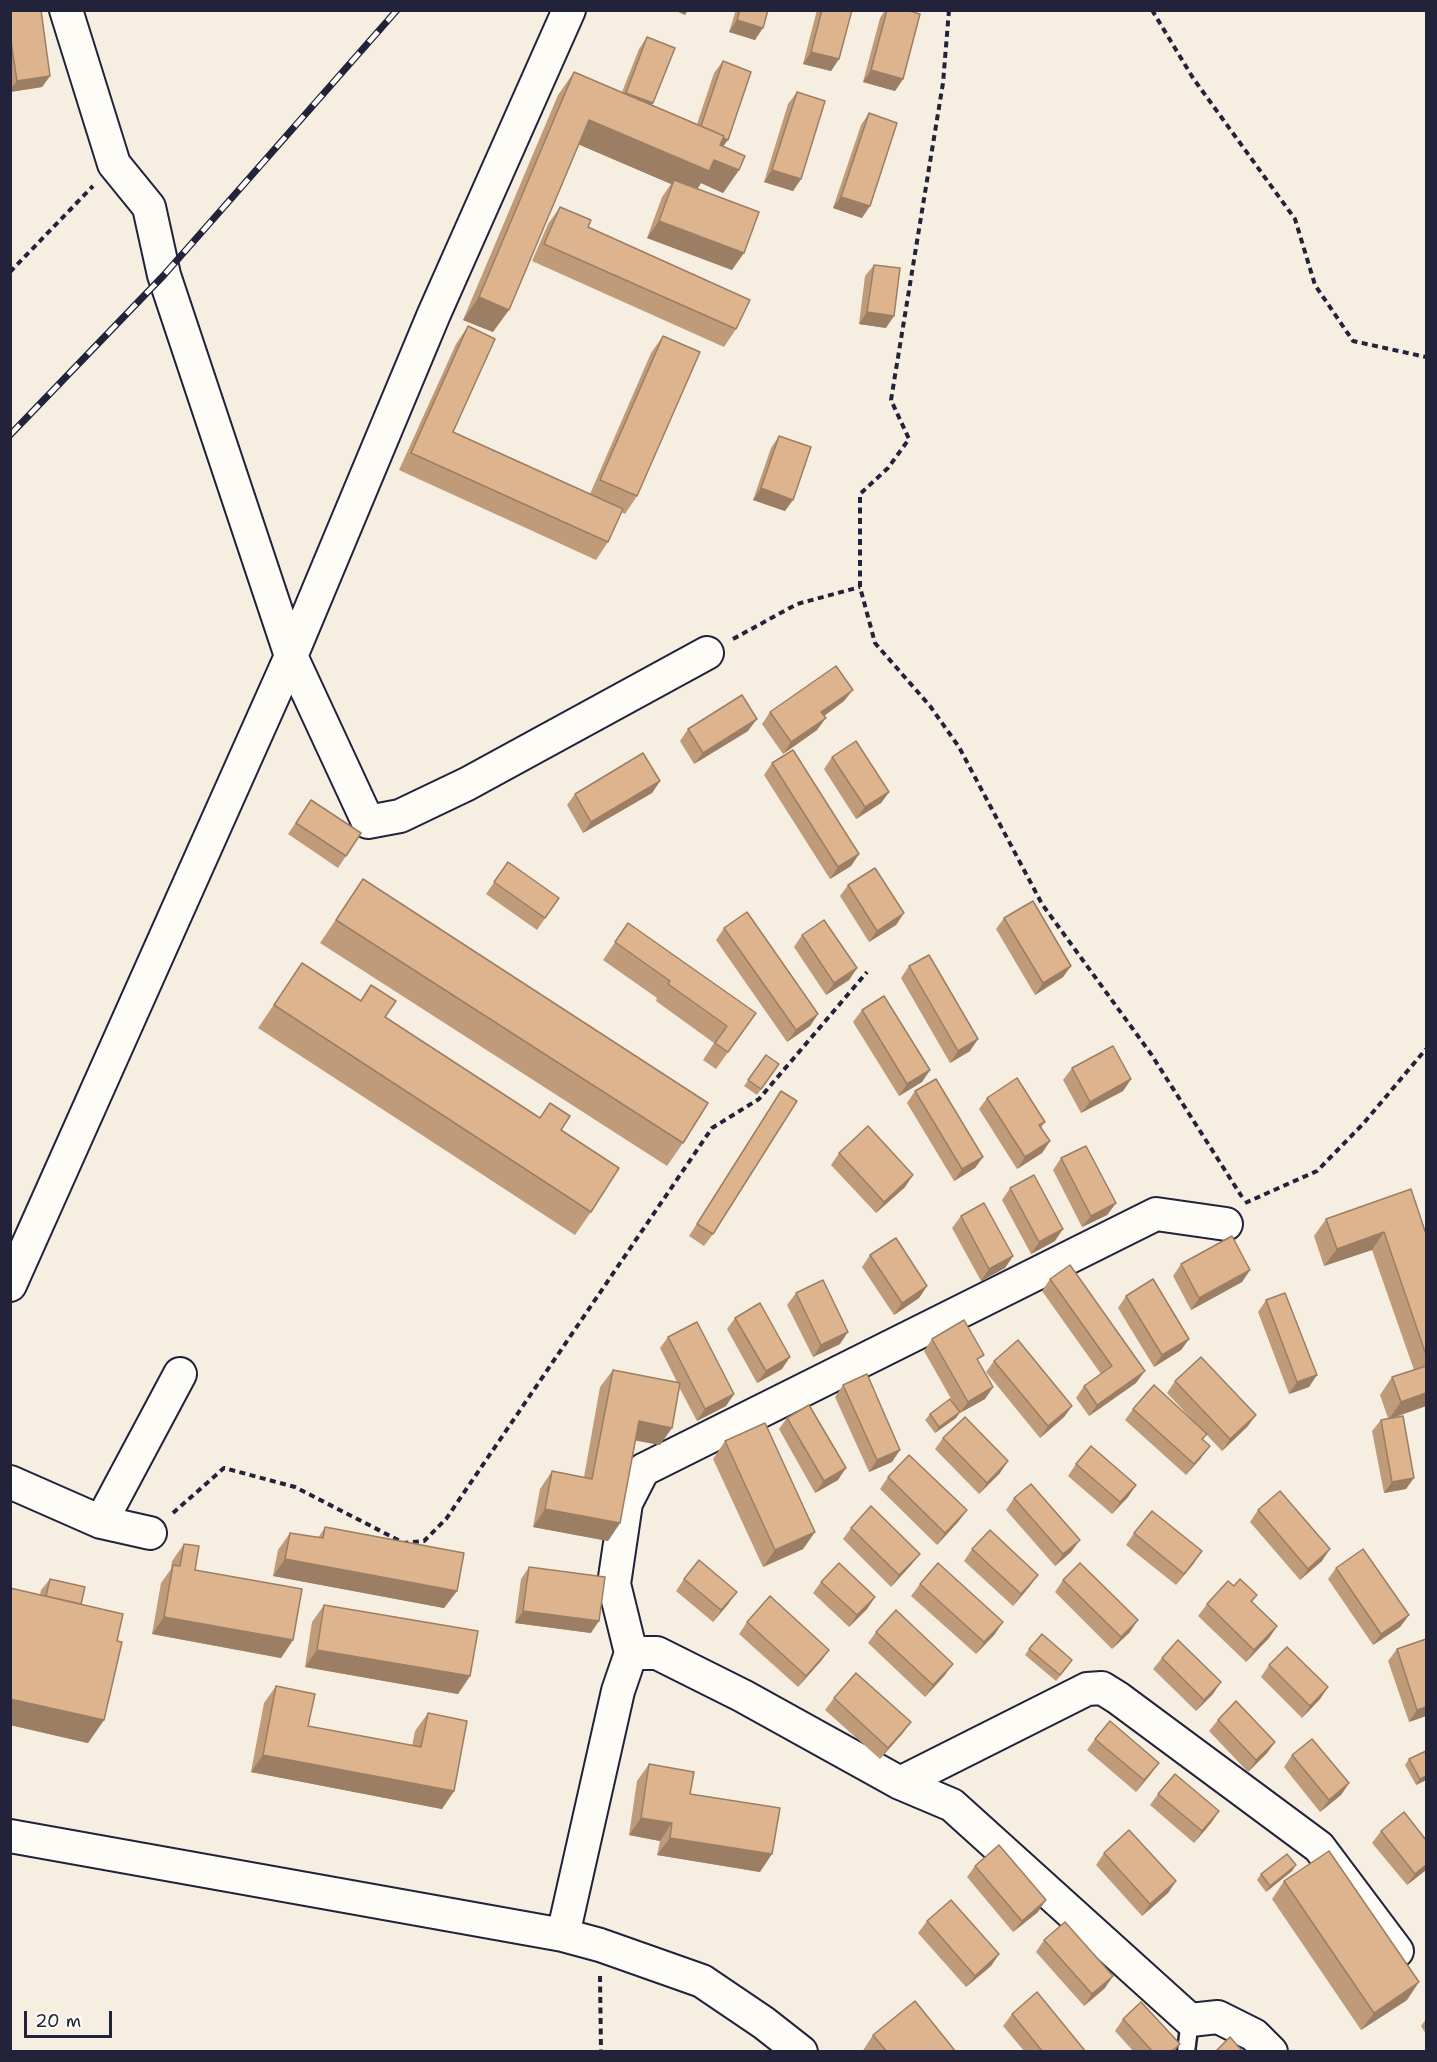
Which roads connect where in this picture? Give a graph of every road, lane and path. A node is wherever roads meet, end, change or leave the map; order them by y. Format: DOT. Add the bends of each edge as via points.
graph roads {
  1 [pos="66,10"];
  2 [pos="569,10"];
  3 [pos="949,10"];
  4 [pos="1152,10"];
  5 [pos="114,164"];
  6 [pos="10,272"];
  7 [pos="1426,357"];
  8 [pos="860,587"];
  9 [pos="707,653"];
  10 [pos="291,656"];
  11 [pos="867,972"];
  12 [pos="1426,1049"];
  13 [pos="1236,1213"];
  14 [pos="10,1285"];
  15 [pos="180,1374"];
  16 [pos="10,1482"];
  17 [pos="101,1522"];
  18 [pos="150,1533"];
  19 [pos="631,1653"];
  20 [pos="900,1783"];
  21 [pos="10,1836"];
  22 [pos="563,1935"];
  23 [pos="600,1945"];
  24 [pos="1397,1951"];
  25 [pos="1190,2020"];
  26 [pos="601,2052"];
  27 [pos="801,2052"];
  28 [pos="1186,2052"];
  29 [pos="1271,2052"];
  1 -- 5 [label="street"];
  2 -- 10 [label="street" via="434,314"];
  3 -- 8 [label="path" via="943,83 891,400 909,439 888,468 860,494"];
  4 -- 7 [label="path" via="1193,78 1295,219 1315,285 1353,341"];
  5 -- 6 [label="path"];
  5 -- 10 [label="street" via="149,207 164,275"];
  8 -- 9 [label="path" via="797,604"];
  8 -- 13 [label="path" via="875,644 930,706 959,747 1042,904 1151,1054"];
  9 -- 10 [label="street" via="458,788 400,816 368,822"];
  10 -- 14 [label="street"];
  11 -- 18 [label="path" via="759,1100 712,1128 446,1519 424,1541 404,1542 295,1487 224,1468"];
  12 -- 13 [label="path" via="1317,1171"];
  13 -- 19 [label="street" via="1156,1214 643,1470 626,1503 614,1584"];
  15 -- 17 [label="street"];
  16 -- 17 [label="street"];
  17 -- 18 [label="street"];
  19 -- 20 [label="street" via="657,1653"];
  19 -- 22 [label="street" via="618,1691"];
  20 -- 24 [label="street" via="1087,1689 1102,1688 1319,1847"];
  20 -- 25 [label="street" via="952,1805"];
  21 -- 22 [label="street"];
  22 -- 23 [label="street"];
  23 -- 26 [label="path"];
  23 -- 27 [label="street" via="702,1981"];
  25 -- 28 [label="lane"];
  25 -- 29 [label="street" via="1218,2017 1254,2035"];
}
